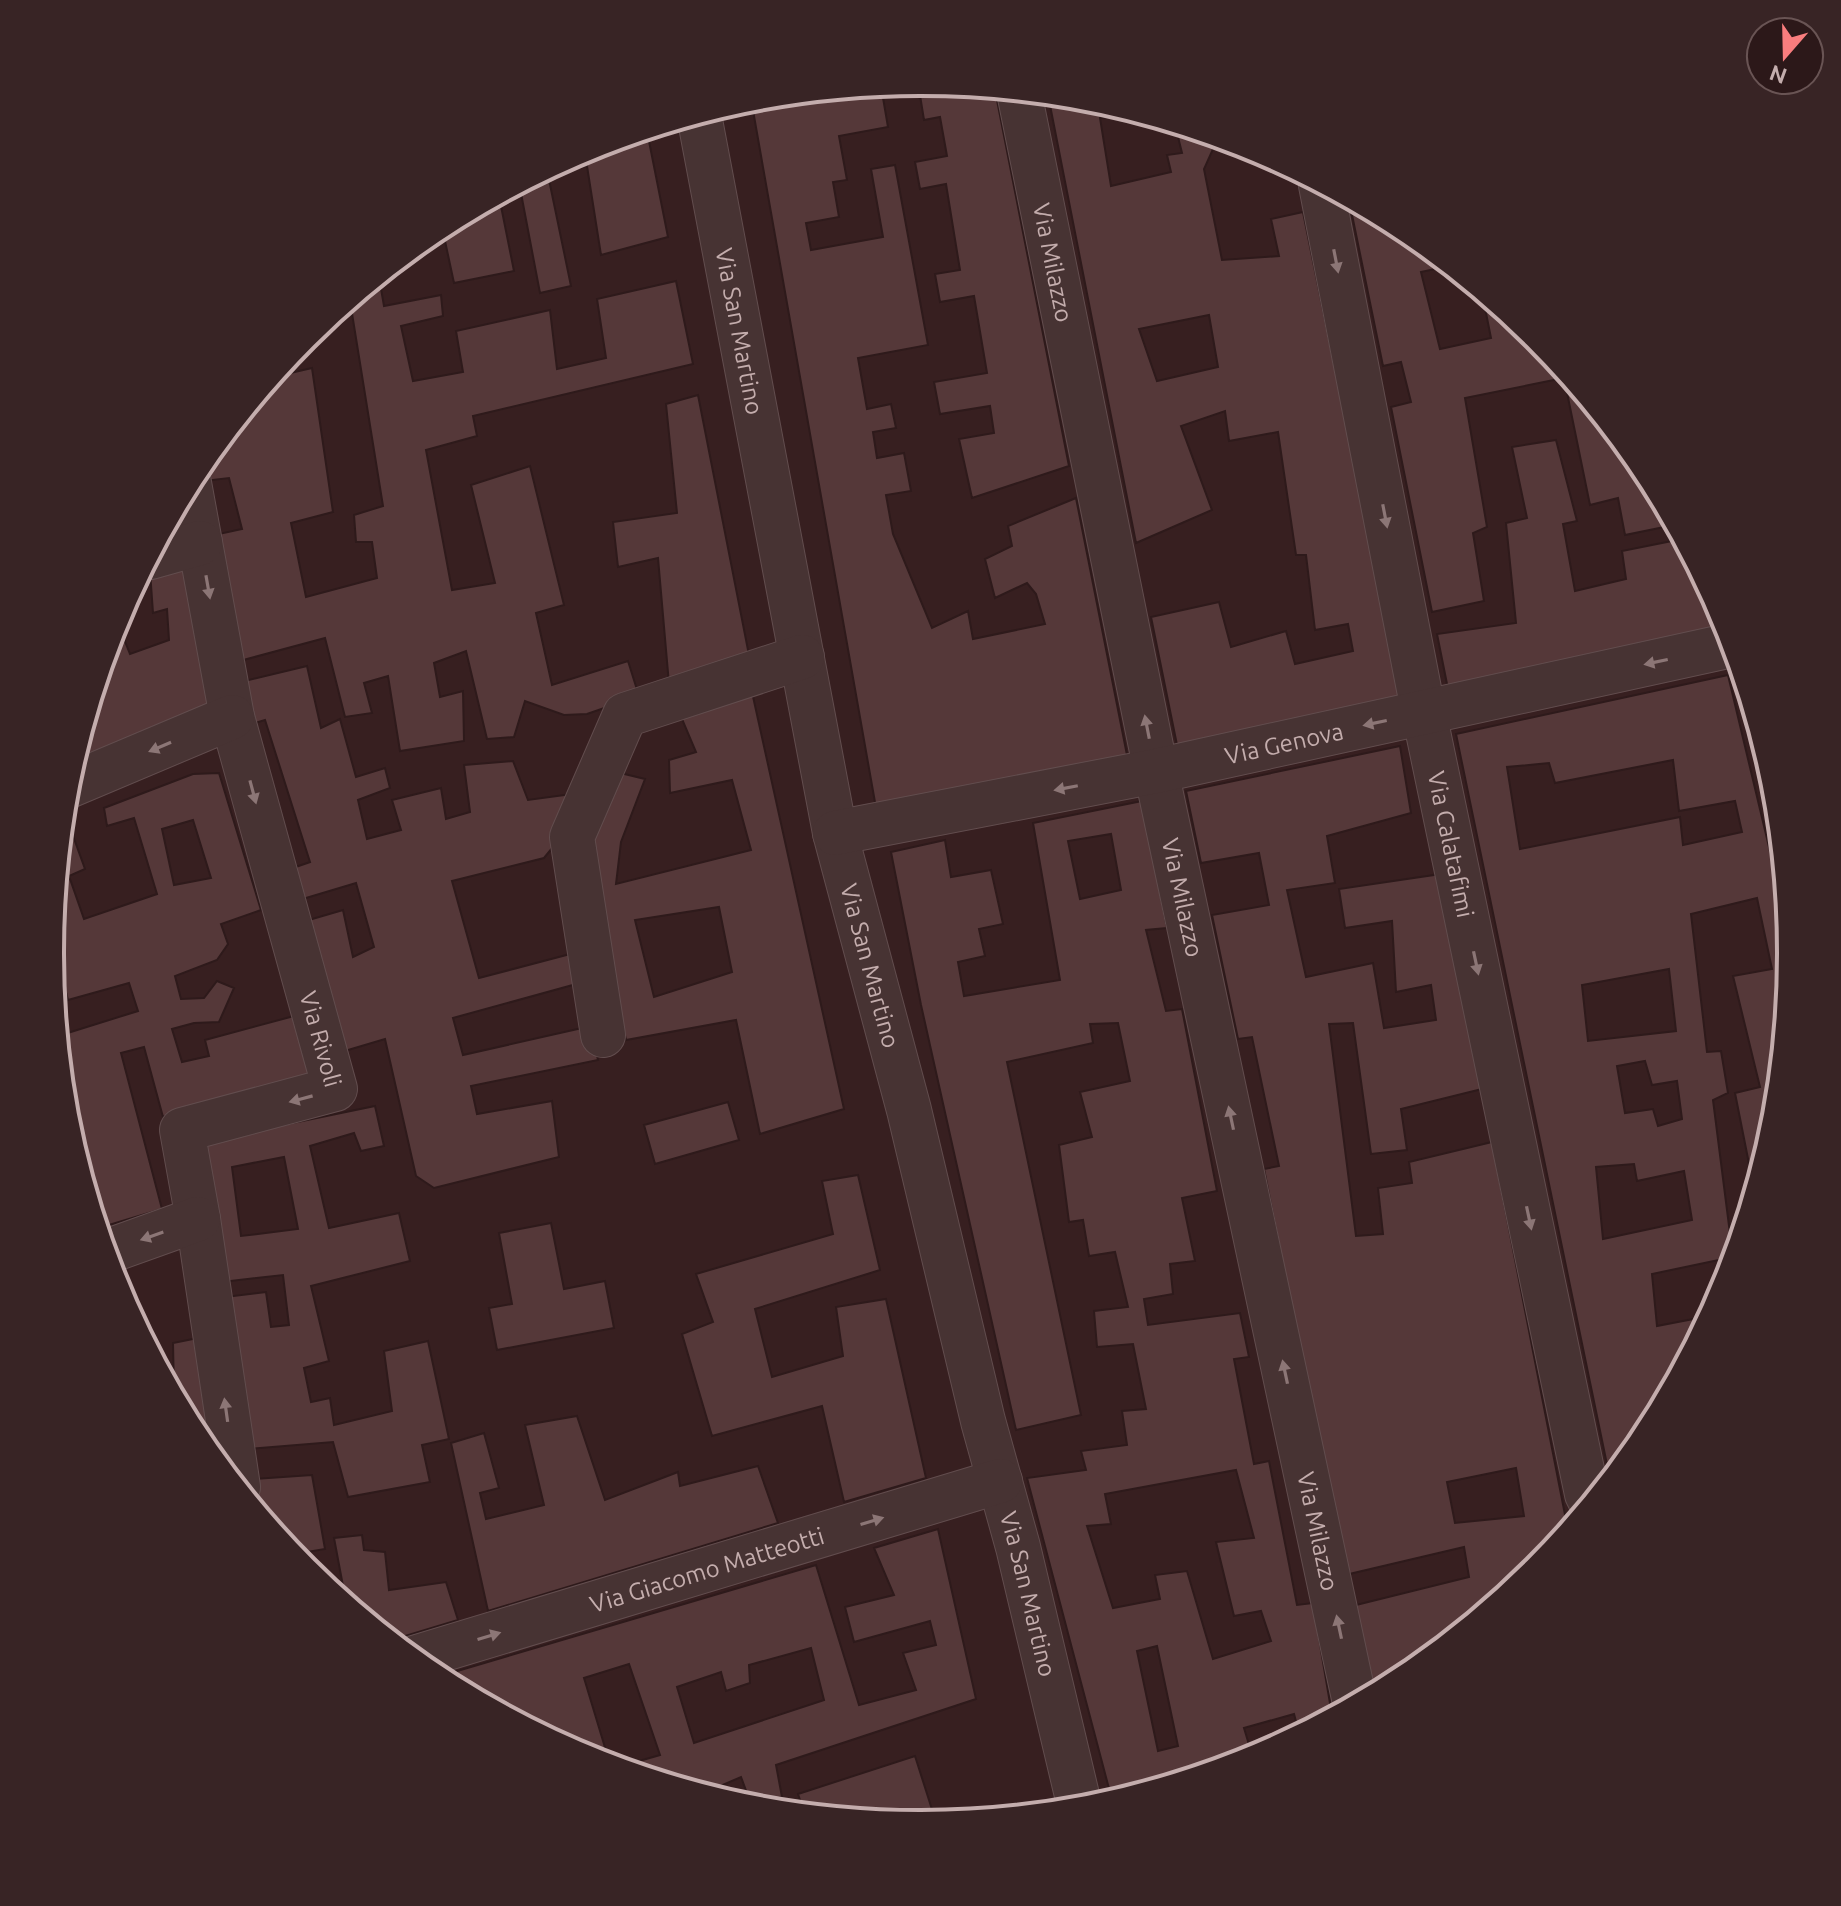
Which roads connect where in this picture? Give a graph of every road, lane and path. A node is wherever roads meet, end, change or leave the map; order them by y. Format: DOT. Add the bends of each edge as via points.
graph roads {
  1 [pos="1021,103"];
  2 [pos="701,126"];
  3 [pos="1323,198"];
  4 [pos="193,503"];
  5 [pos="200,543"];
  6 [pos="163,553"];
  7 [pos="1720,648"];
  8 [pos="802,657"];
  9 [pos="1424,712"];
  10 [pos="232,717"];
  11 [pos="1156,771"];
  12 [pos="81,781"];
  13 [pos="835,833"];
  14 [pos="603,1035"];
  15 [pos="198,1219"];
  16 [pos="117,1248"];
  17 [pos="235,1466"];
  18 [pos="1000,1481"];
  19 [pos="1586,1491"];
  20 [pos="429,1654"];
  21 [pos="1353,1693"];
  22 [pos="1077,1795"];
  11 -- 1 [label="street, Via Milazzo, one-way"];
  2 -- 8 [label="street, Via San Martino"];
  3 -- 9 [label="street, Via Calatafimi, one-way"];
  4 -- 5 [label="street, Via Rivoli"];
  5 -- 6 [label="street"];
  5 -- 10 [label="street, Via Rivoli, one-way"];
  7 -- 9 [label="street, Via Genova, one-way"];
  8 -- 13 [label="street, Via San Martino"];
  8 -- 14 [label="street" via="625,715 572,837"];
  9 -- 11 [label="street, Via Genova, one-way"];
  9 -- 19 [label="street, Via Calatafimi, one-way"];
  10 -- 12 [label="street, one-way"];
  10 -- 15 [label="street, Via Rivoli, one-way" via="335,1089 182,1130"];
  11 -- 13 [label="street, Via Genova, one-way"];
  21 -- 11 [label="street, Via Milazzo, one-way"];
  13 -- 18 [label="street, Via San Martino"];
  15 -- 16 [label="street, one-way"];
  17 -- 15 [label="street, Via Rivoli, one-way"];
  20 -- 18 [label="street, Via Giacomo Matteotti, one-way"];
  18 -- 22 [label="street, Via San Martino"];
}
